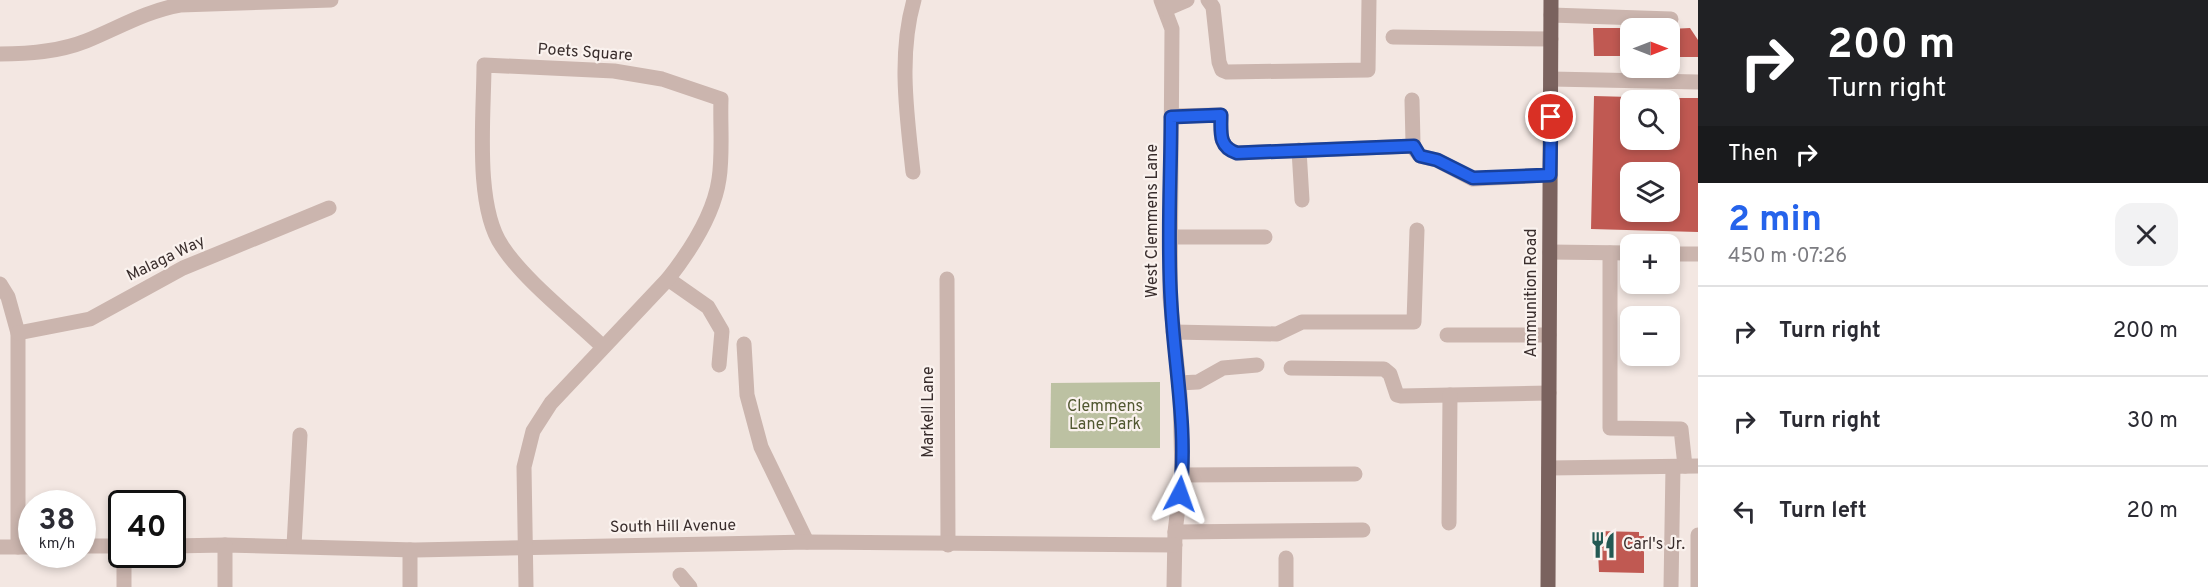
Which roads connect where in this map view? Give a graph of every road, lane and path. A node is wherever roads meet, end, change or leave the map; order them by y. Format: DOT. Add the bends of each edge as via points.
graph roads {
  1 [pos="331,0"];
  2 [pos="914,0"];
  3 [pos="1187,0"];
  4 [pos="1208,0"];
  5 [pos="1369,0"];
  6 [pos="1164,4"];
  7 [pos="1551,7"];
  8 [pos="1661,18"];
  9 [pos="1393,37"];
  10 [pos="1551,39"];
  11 [pos="0,54"];
  12 [pos="1551,79"];
  13 [pos="1698,82"];
  14 [pos="1412,100"];
  15 [pos="1171,117"];
  16 [pos="1414,146"];
  17 [pos="1299,150"];
  18 [pos="913,172"];
  19 [pos="1550,175"];
  20 [pos="1302,200"];
  21 [pos="329,208"];
  22 [pos="1418,230"];
  23 [pos="1171,237"];
  24 [pos="1265,237"];
  25 [pos="1550,252"];
  26 [pos="1610,253"];
  27 [pos="1620,254"];
  28 [pos="1680,254"];
  29 [pos="1698,254"];
  30 [pos="668,279"];
  31 [pos="947,279"];
  32 [pos="0,284"];
  33 [pos="1173,332"];
  34 [pos="18,333"];
  35 [pos="1447,335"];
  36 [pos="1550,335"];
  37 [pos="744,344"];
  38 [pos="603,347"];
  39 [pos="719,364"];
  40 [pos="1257,365"];
  41 [pos="1291,368"];
  42 [pos="1179,383"];
  43 [pos="1549,393"];
  44 [pos="1450,395"];
  45 [pos="300,435"];
  46 [pos="1686,466"];
  47 [pos="1549,468"];
  48 [pos="1356,474"];
  49 [pos="1182,475"];
  50 [pos="23,490"];
  51 [pos="1449,524"];
  52 [pos="1363,531"];
  53 [pos="1698,535"];
  54 [pos="1175,538"];
  55 [pos="807,542"];
  56 [pos="948,544"];
  57 [pos="225,545"];
  58 [pos="186,546"];
  59 [pos="294,546"];
  60 [pos="0,547"];
  61 [pos="18,547"];
  62 [pos="527,549"];
  63 [pos="410,550"];
  64 [pos="1286,558"];
  65 [pos="124,568"];
  66 [pos="123,587"];
  67 [pos="225,587"];
  68 [pos="410,587"];
  69 [pos="526,587"];
  70 [pos="1174,587"];
  71 [pos="1286,587"];
  72 [pos="1548,587"];
  73 [pos="1671,587"];
  74 [pos="1698,587"];
  1 -- 11 [label="street" via="180,4 158,9 85,41 36,54"];
  2 -- 18 [label="street" via="908,22 905,100"];
  3 -- 6 [label="street"];
  4 -- 5 [label="street" via="1213,7 1219,62 1227,72 1368,70"];
  6 -- 15 [label="street, West Clemmens Lane" via="1172,28"];
  7 -- 8 [label="street"];
  7 -- 10 [label="main road, Ammunition Road"];
  9 -- 10 [label="street"];
  10 -- 12 [label="main road, Ammunition Road"];
  12 -- 13 [label="street"];
  12 -- 19 [label="main road, Ammunition Road"];
  14 -- 16 [label="street"];
  15 -- 17 [label="street" via="1221,115 1221,139 1229,150 1237,153"];
  15 -- 23 [label="street, West Clemmens Lane"];
  16 -- 17 [label="street"];
  16 -- 19 [label="street" via="1420,156 1473,178"];
  17 -- 20 [label="street"];
  19 -- 25 [label="main road, Ammunition Road"];
  21 -- 34 [label="street, Malaga Way" via="183,268 90,319"];
  22 -- 33 [label="street" via="1414,322 1302,322 1277,334"];
  23 -- 24 [label="street"];
  23 -- 33 [label="street, West Clemmens Lane"];
  25 -- 26 [label="street"];
  25 -- 36 [label="main road, Ammunition Road"];
  26 -- 27 [label="street"];
  26 -- 46 [label="street" via="1610,428 1682,429"];
  28 -- 29 [label="street"];
  30 -- 38 [label="street, Poets Square"];
  30 -- 38 [label="street, Poets Square" via="708,214 719,180 721,99 662,79 614,71 484,65 484,190 492,226 517,265"];
  30 -- 39 [label="street" via="708,307 722,331"];
  31 -- 56 [label="street, Markell Lane"];
  32 -- 34 [label="street" via="8,297"];
  33 -- 42 [label="street, West Clemmens Lane"];
  34 -- 50 [label="street"];
  35 -- 36 [label="street"];
  36 -- 43 [label="main road, Ammunition Road"];
  37 -- 55 [label="street" via="747,395 761,447"];
  38 -- 62 [label="street, Poets Square" via="550,403 533,431 524,467"];
  40 -- 42 [label="street" via="1223,368 1198,382"];
  41 -- 44 [label="street" via="1384,369 1390,374 1397,395"];
  42 -- 49 [label="street, West Clemmens Lane"];
  43 -- 44 [label="street"];
  43 -- 47 [label="main road, Ammunition Road"];
  44 -- 51 [label="street"];
  45 -- 59 [label="street"];
  46 -- 47 [label="street"];
  46 -- 73 [label="street"];
  47 -- 72 [label="main road, Ammunition Road"];
  48 -- 49 [label="street"];
  49 -- 54 [label="street, West Clemmens Lane"];
  52 -- 54 [label="street, South Hill Avenue"];
  53 -- 74 [label="street"];
  54 -- 56 [label="street, South Hill Avenue"];
  54 -- 70 [label="street, West Clemmens Lane"];
  55 -- 56 [label="street, South Hill Avenue"];
  55 -- 62 [label="street, South Hill Avenue"];
  57 -- 58 [label="street, South Hill Avenue"];
  57 -- 59 [label="street, South Hill Avenue"];
  57 -- 67 [label="street"];
  59 -- 63 [label="street, South Hill Avenue"];
  60 -- 61 [label="street"];
  62 -- 63 [label="street, South Hill Avenue"];
  62 -- 69 [label="street, Poets Square"];
  63 -- 68 [label="street"];
  64 -- 71 [label="street"];
  65 -- 66 [label="street"];
}
